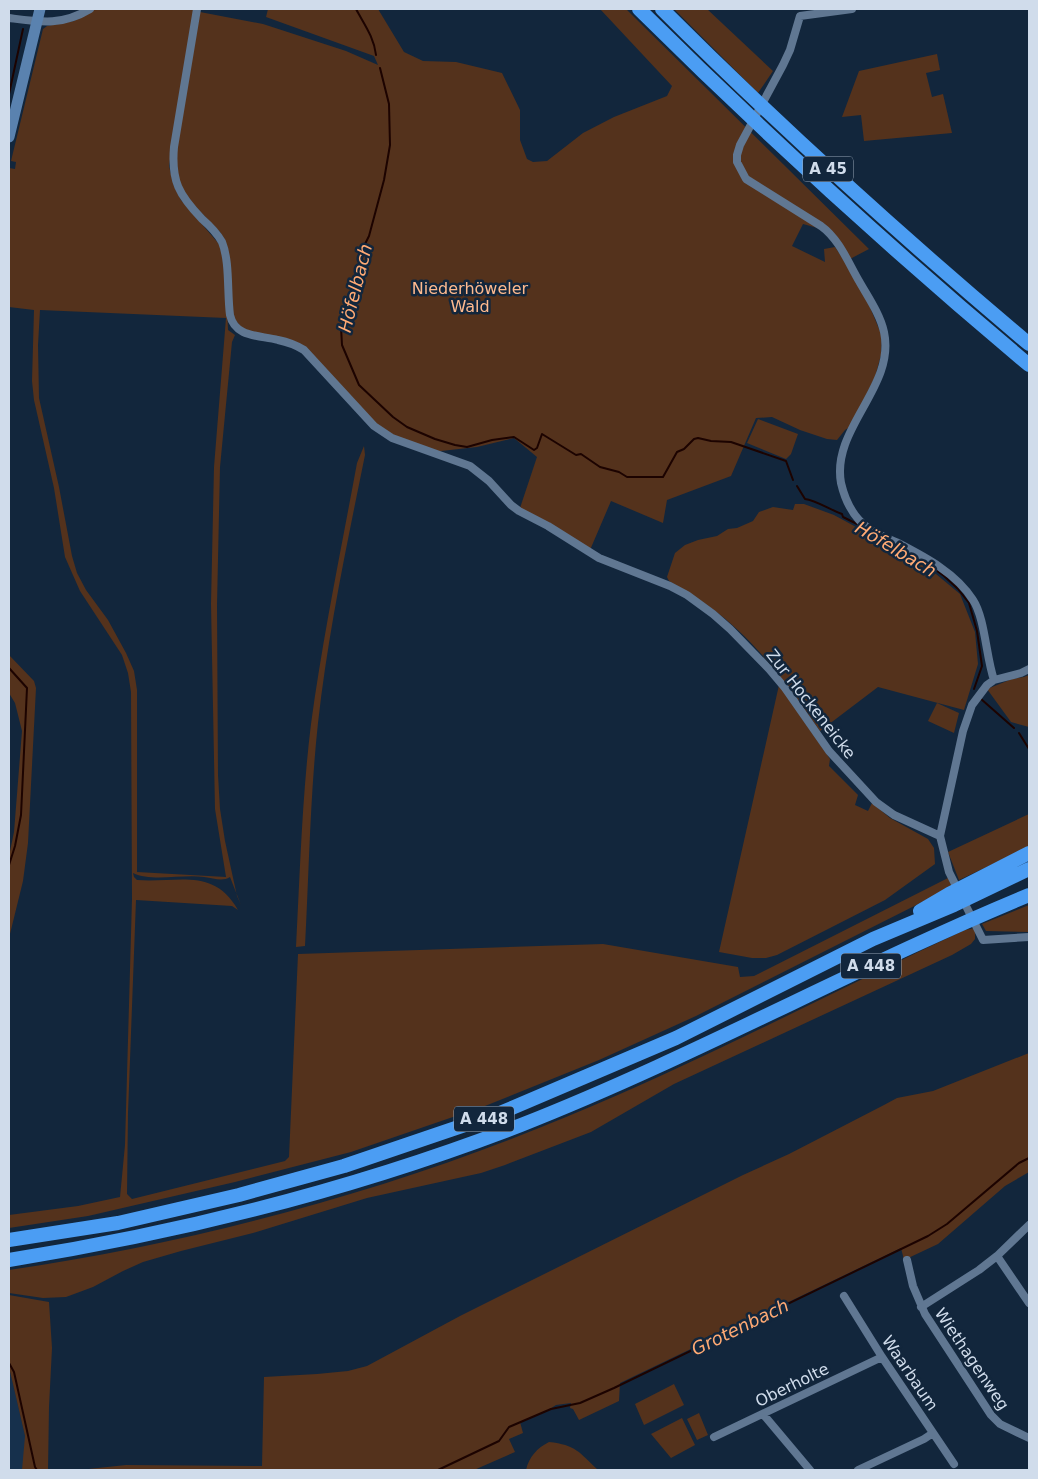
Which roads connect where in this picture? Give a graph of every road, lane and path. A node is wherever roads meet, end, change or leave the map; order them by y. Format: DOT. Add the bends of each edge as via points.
graph roads {
  1 [pos="40,9"];
  2 [pos="90,9"];
  3 [pos="197,9"];
  4 [pos="639,9"];
  5 [pos="662,9"];
  6 [pos="852,9"];
  7 [pos="9,18"];
  8 [pos="37,21"];
  9 [pos="9,137"];
  10 [pos="1029,344"];
  11 [pos="1029,365"];
  12 [pos="1029,669"];
  13 [pos="994,680"];
  14 [pos="940,836"];
  15 [pos="1029,853"];
  16 [pos="1029,870"];
  17 [pos="972,889"];
  18 [pos="1029,895"];
  19 [pos="1029,937"];
  20 [pos="1029,1225"];
  21 [pos="9,1240"];
  22 [pos="997,1256"];
  23 [pos="9,1260"];
  24 [pos="907,1260"];
  25 [pos="844,1296"];
  26 [pos="1029,1303"];
  27 [pos="921,1307"];
  28 [pos="882,1357"];
  29 [pos="763,1414"];
  30 [pos="933,1432"];
  31 [pos="714,1437"];
  32 [pos="1029,1438"];
  33 [pos="954,1464"];
  34 [pos="810,1470"];
  35 [pos="858,1470"];
  1 -- 8 [label="main road"];
  2 -- 8 [label="street" via="63,21"];
  3 -- 14 [label="street, Zur Hockeneicke" via="173,170 180,193 216,232 222,244 230,315 237,328 304,350 386,435 470,466 490,481 515,508 599,558 655,579 693,600 730,629 770,669 828,751 876,802 894,815"];
  4 -- 11 [label="highway, A 45" via="830,192"];
  5 -- 10 [label="highway, A 45" via="850,189"];
  6 -- 13 [label="street" via="800,16 790,50 740,145 737,162 746,179 830,233 866,294 883,329 885,346 877,381 846,442 841,461 841,483 852,511 869,529 935,564 973,599"];
  7 -- 8 [label="street"];
  8 -- 9 [label="main road"];
  12 -- 13 [label="street"];
  13 -- 14 [label="street" via="980,693 967,717"];
  14 -- 19 [label="street" via="949,872 983,940"];
  15 -- 17 [label="highway, A 448"];
  16 -- 17 [label="highway, A 448"];
  17 -- 21 [label="highway, A 448" via="676,1038 530,1102 451,1131 344,1166 239,1195 118,1223"];
  18 -- 23 [label="highway, A 448" via="643,1073 523,1124 438,1155 242,1214 116,1242"];
  20 -- 22 [label="street, Wiethagenweg"];
  22 -- 26 [label="street"];
  22 -- 27 [label="street, Wiethagenweg"];
  24 -- 27 [label="street, Wiethagenweg"];
  25 -- 28 [label="street, Waarbaum"];
  27 -- 32 [label="street, Wiethagenweg" via="991,1415 1000,1424"];
  28 -- 29 [label="street, Oberholte"];
  28 -- 30 [label="street, Waarbaum"];
  29 -- 31 [label="street, Oberholte"];
  29 -- 34 [label="street"];
  30 -- 33 [label="street, Waarbaum"];
  30 -- 35 [label="street"];
}
